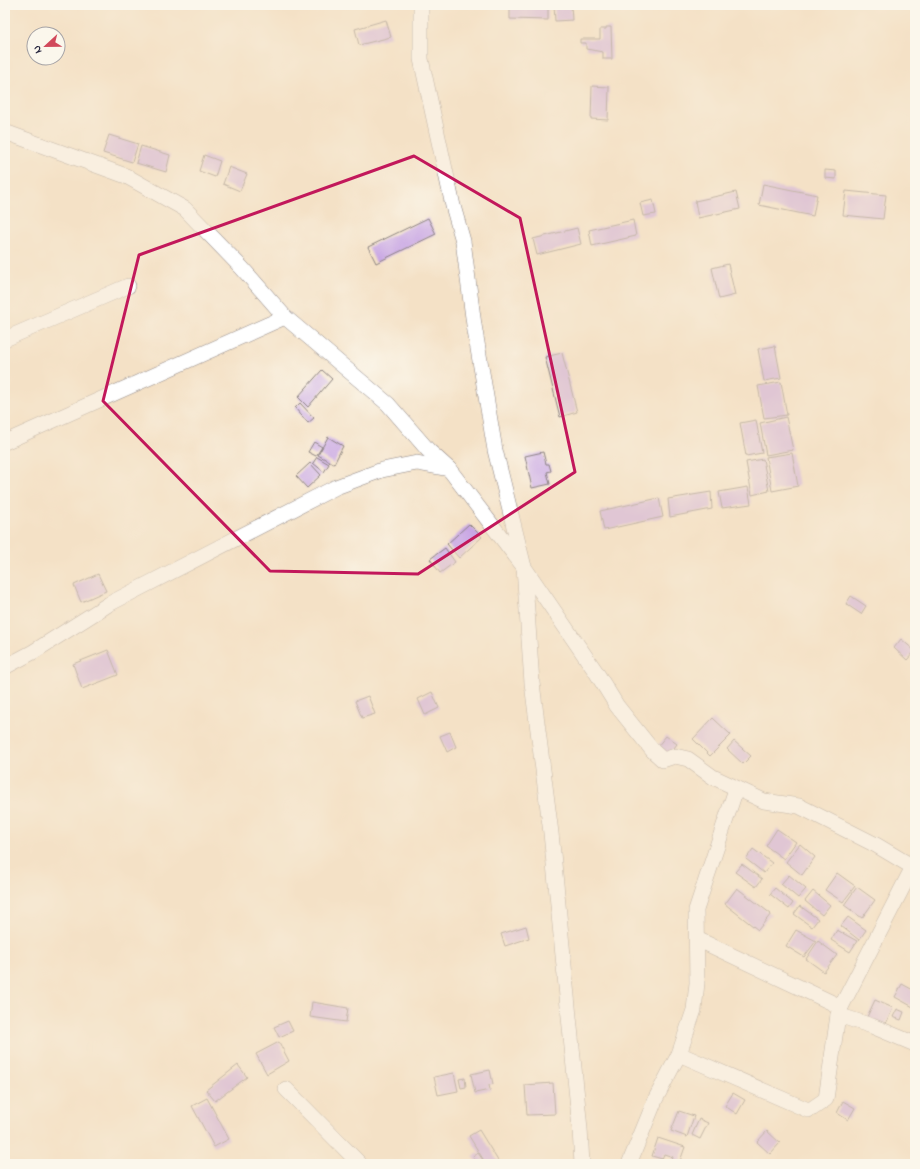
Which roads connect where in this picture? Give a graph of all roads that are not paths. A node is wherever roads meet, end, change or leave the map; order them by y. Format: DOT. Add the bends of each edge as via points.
graph roads {
  1 [pos="421,5"];
  2 [pos="5,132"];
  3 [pos="128,286"];
  4 [pos="284,317"];
  5 [pos="5,339"];
  6 [pos="5,442"];
  7 [pos="428,450"];
  8 [pos="418,463"];
  9 [pos="449,469"];
  10 [pos="524,567"];
  11 [pos="5,667"];
  12 [pos="736,789"];
  13 [pos="914,864"];
  14 [pos="697,939"];
  15 [pos="840,1011"];
  16 [pos="915,1044"];
  17 [pos="679,1054"];
  18 [pos="286,1089"];
  19 [pos="360,1164"];
  20 [pos="582,1164"];
  21 [pos="629,1164"];
  1 -- 10 [label="street" via="421,59 463,241 495,450"];
  2 -- 4 [label="street" via="126,176 185,209 242,268"];
  3 -- 5 [label="street"];
  4 -- 6 [label="street"];
  4 -- 7 [label="street" via="388,404"];
  7 -- 8 [label="street"];
  7 -- 9 [label="street"];
  8 -- 9 [label="street"];
  8 -- 11 [label="street" via="382,470 336,487 110,604"];
  9 -- 10 [label="street"];
  10 -- 12 [label="street" via="617,706 653,751 663,760 675,756 688,759"];
  10 -- 20 [label="street" via="532,683 552,833"];
  12 -- 13 [label="street" via="764,801 799,806"];
  12 -- 14 [label="street" via="696,910"];
  13 -- 15 [label="street"];
  14 -- 15 [label="street"];
  14 -- 17 [label="street" via="694,1010"];
  15 -- 16 [label="street"];
  15 -- 17 [label="street" via="826,1099 808,1110"];
  17 -- 21 [label="street" via="656,1098"];
  18 -- 19 [label="street"];
}
